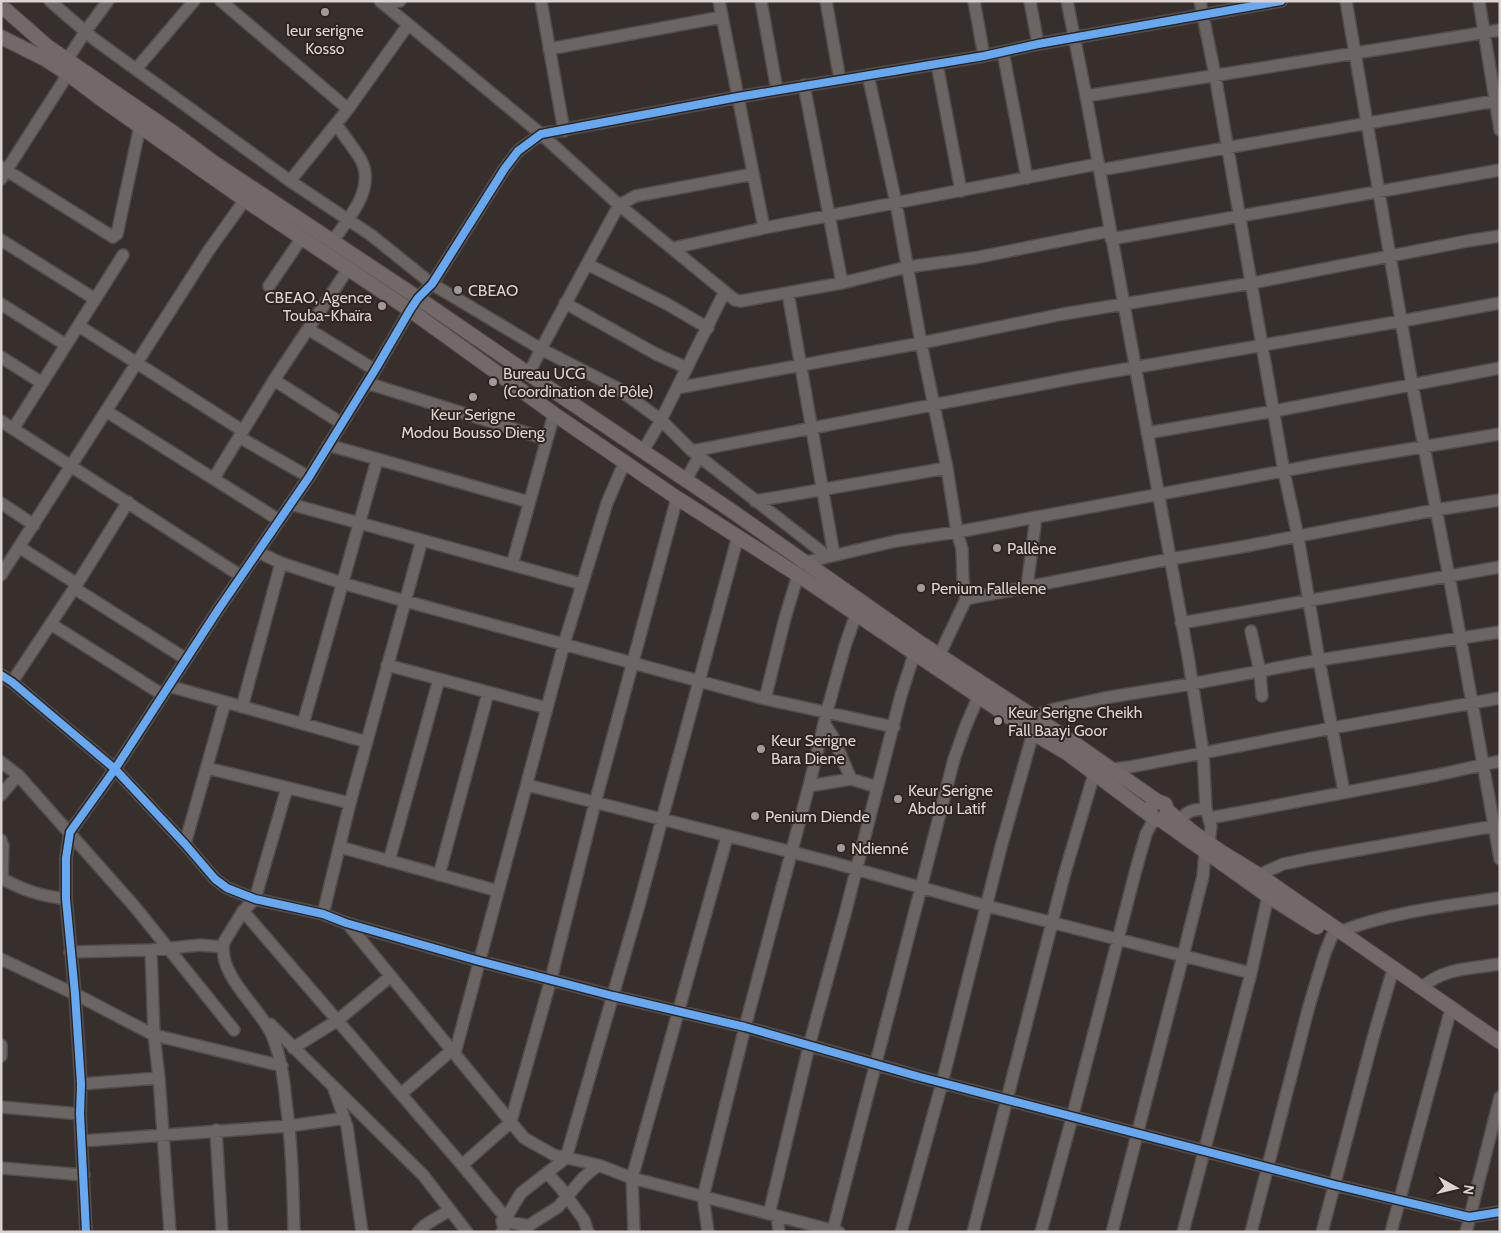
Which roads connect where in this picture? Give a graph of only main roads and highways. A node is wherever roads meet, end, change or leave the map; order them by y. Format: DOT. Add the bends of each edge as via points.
graph roads {
  1 [pos="5,6"];
  2 [pos="1,30"];
  3 [pos="1,37"];
  4 [pos="68,67"];
  5 [pos="249,195"];
  6 [pos="414,304"];
  7 [pos="916,648"];
  8 [pos="1158,816"];
  9 [pos="1207,848"];
  10 [pos="1335,934"];
  11 [pos="1499,1045"];
  1 -- 2 [label="main road" via="8,21"];
  1 -- 4 [label="main road"];
  3 -- 4 [label="main road" via="45,60"];
  4 -- 5 [label="main road"];
  4 -- 5 [label="main road" via="100,99"];
  5 -- 6 [label="main road" via="332,242"];
  5 -- 6 [label="main road" via="301,238 348,269"];
  6 -- 7 [label="main road" via="529,373 729,509 806,562"];
  6 -- 7 [label="main road" via="554,414 856,614"];
  7 -- 8 [label="main road" via="1033,733"];
  7 -- 8 [label="main road" via="939,656 1165,804"];
  8 -- 9 [label="main road"];
  8 -- 9 [label="main road" via="1179,821"];
  9 -- 10 [label="main road" via="1268,896"];
  9 -- 10 [label="main road" via="1259,875"];
  10 -- 11 [label="main road" via="1422,988"];
  10 -- 11 [label="main road" via="1449,1016"];
}
